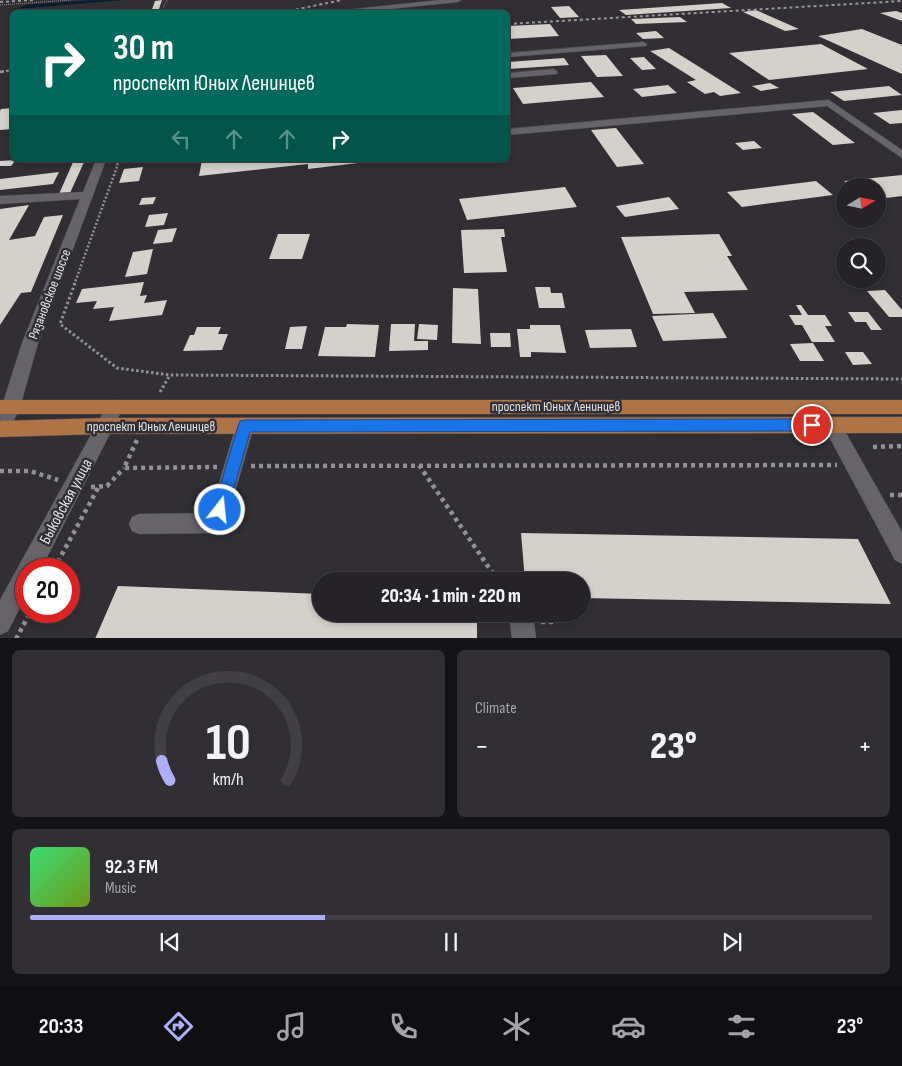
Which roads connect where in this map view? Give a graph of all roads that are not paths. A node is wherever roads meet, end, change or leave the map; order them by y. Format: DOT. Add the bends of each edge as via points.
graph roads {
  1 [pos="458,0"];
  2 [pos="365,10"];
  3 [pos="643,44"];
  4 [pos="510,55"];
  5 [pos="554,72"];
  6 [pos="510,76"];
  7 [pos="510,132"];
  8 [pos="902,155"];
  9 [pos="101,162"];
  10 [pos="88,195"];
  11 [pos="0,200"];
  12 [pos="115,406"];
  13 [pos="902,406"];
  14 [pos="5,407"];
  15 [pos="832,425"];
  16 [pos="902,425"];
  17 [pos="104,426"];
  18 [pos="245,426"];
  19 [pos="0,429"];
  20 [pos="139,524"];
  21 [pos="902,554"];
  22 [pos="35,558"];
  23 [pos="15,595"];
  24 [pos="0,623"];
  1 -- 2 [label="street"];
  3 -- 4 [label="street"];
  5 -- 6 [label="street"];
  7 -- 8 [label="street" via="829,103"];
  9 -- 10 [label="street, Рязановское шоссе"];
  10 -- 11 [label="street"];
  10 -- 14 [label="street, Рязановское шоссе"];
  12 -- 13 [label="main road, проспект Юных Ленинцев"];
  12 -- 14 [label="main road, проспект Юных Ленинцев"];
  12 -- 17 [label="street, Быковская улица"];
  14 -- 19 [label="street, Рязановское шоссе"];
  15 -- 16 [label="main road, проспект Юных Ленинцев"];
  15 -- 18 [label="main road, проспект Юных Ленинцев"];
  15 -- 21 [label="street"];
  17 -- 18 [label="main road, проспект Юных Ленинцев"];
  17 -- 19 [label="main road, проспект Юных Ленинцев"];
  17 -- 22 [label="street, Быковская улица"];
  18 -- 20 [label="street" via="217,523"];
  23 -- 24 [label="street"];
}
